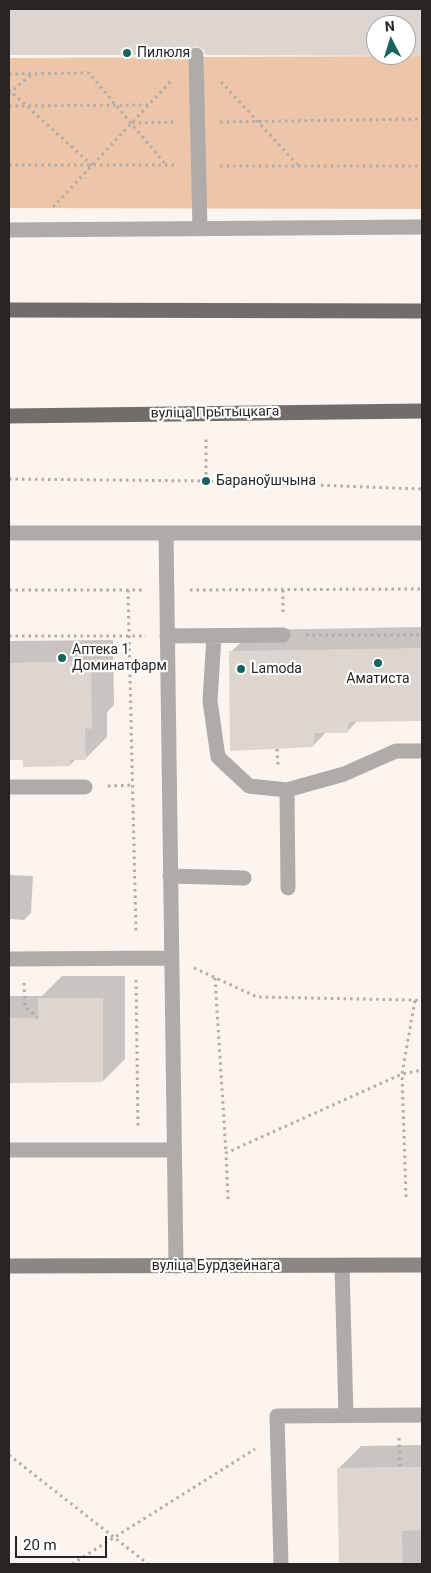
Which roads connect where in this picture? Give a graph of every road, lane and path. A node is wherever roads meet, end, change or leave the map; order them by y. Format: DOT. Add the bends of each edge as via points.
graph roads {
  1 [pos="196,55"];
  2 [pos="33,73"];
  3 [pos="9,74"];
  4 [pos="10,92"];
  5 [pos="117,105"];
  6 [pos="149,105"];
  7 [pos="9,106"];
  8 [pos="28,106"];
  9 [pos="422,118"];
  10 [pos="256,121"];
  11 [pos="198,122"];
  12 [pos="132,123"];
  13 [pos="167,165"];
  14 [pos="93,166"];
  15 [pos="298,166"];
  16 [pos="422,227"];
  17 [pos="31,229"];
  18 [pos="200,229"];
  19 [pos="9,230"];
  20 [pos="9,310"];
  21 [pos="422,310"];
  22 [pos="422,411"];
  23 [pos="206,413"];
  24 [pos="9,416"];
  25 [pos="9,479"];
  26 [pos="206,481"];
  27 [pos="422,488"];
  28 [pos="9,533"];
  29 [pos="166,533"];
  30 [pos="422,533"];
  31 [pos="422,589"];
  32 [pos="9,590"];
  33 [pos="128,590"];
  34 [pos="166,590"];
  35 [pos="283,590"];
  36 [pos="283,635"];
  37 [pos="422,635"];
  38 [pos="9,636"];
  39 [pos="130,636"];
  40 [pos="167,636"];
  41 [pos="214,636"];
  42 [pos="422,751"];
  43 [pos="9,787"];
  44 [pos="86,787"];
  45 [pos="288,790"];
  46 [pos="170,876"];
  47 [pos="244,878"];
  48 [pos="288,888"];
  49 [pos="136,958"];
  50 [pos="172,958"];
  51 [pos="16,959"];
  52 [pos="215,978"];
  53 [pos="415,1000"];
  54 [pos="422,1002"];
  55 [pos="38,1018"];
  56 [pos="422,1070"];
  57 [pos="402,1074"];
  58 [pos="138,1149"];
  59 [pos="9,1150"];
  60 [pos="174,1150"];
  61 [pos="226,1153"];
  62 [pos="406,1197"];
  63 [pos="228,1198"];
  64 [pos="422,1265"];
  65 [pos="9,1266"];
  66 [pos="176,1266"];
  67 [pos="342,1266"];
  68 [pos="398,1415"];
  69 [pos="422,1415"];
  70 [pos="346,1416"];
  71 [pos="278,1435"];
  72 [pos="9,1455"];
  73 [pos="400,1467"];
  74 [pos="114,1539"];
  75 [pos="72,1564"];
  76 [pos="148,1564"];
  77 [pos="281,1564"];
  1 -- 6 [label="path"];
  1 -- 10 [label="path"];
  1 -- 11 [label="lane"];
  2 -- 3 [label="path"];
  2 -- 4 [label="path"];
  2 -- 5 [label="path" via="90,73"];
  4 -- 8 [label="path"];
  5 -- 6 [label="path"];
  5 -- 8 [label="path"];
  5 -- 12 [label="path"];
  6 -- 12 [label="path"];
  7 -- 8 [label="path"];
  8 -- 14 [label="path"];
  9 -- 10 [label="path"];
  10 -- 11 [label="path"];
  10 -- 15 [label="path"];
  11 -- 12 [label="path"];
  11 -- 18 [label="lane"];
  12 -- 13 [label="path"];
  12 -- 14 [label="path"];
  14 -- 17 [label="path"];
  16 -- 18 [label="lane"];
  17 -- 18 [label="lane"];
  17 -- 19 [label="lane"];
  20 -- 21 [label="main road"];
  22 -- 23 [label="main road, вуліца Прытыцкага"];
  23 -- 24 [label="main road, вуліца Прытыцкага"];
  23 -- 26 [label="path"];
  25 -- 26 [label="path"];
  26 -- 27 [label="path"];
  28 -- 29 [label="lane"];
  29 -- 30 [label="lane"];
  29 -- 34 [label="lane"];
  31 -- 35 [label="path"];
  32 -- 33 [label="path"];
  33 -- 34 [label="path"];
  33 -- 39 [label="path"];
  34 -- 35 [label="path"];
  34 -- 40 [label="lane"];
  35 -- 36 [label="path"];
  36 -- 37 [label="path"];
  36 -- 41 [label="lane"];
  38 -- 39 [label="path"];
  39 -- 40 [label="path"];
  39 -- 49 [label="path"];
  40 -- 41 [label="lane"];
  40 -- 46 [label="lane"];
  41 -- 45 [label="lane" via="210,701 218,757 249,786"];
  42 -- 45 [label="lane" via="396,751 344,774"];
  43 -- 44 [label="lane"];
  45 -- 48 [label="lane"];
  46 -- 47 [label="lane"];
  46 -- 50 [label="lane"];
  49 -- 50 [label="lane"];
  49 -- 51 [label="lane"];
  49 -- 58 [label="path"];
  50 -- 52 [label="path"];
  50 -- 60 [label="lane"];
  51 -- 55 [label="path" via="24,1007"];
  52 -- 53 [label="path" via="257,997"];
  52 -- 61 [label="path"];
  53 -- 54 [label="path"];
  53 -- 57 [label="path"];
  56 -- 57 [label="path"];
  57 -- 61 [label="path"];
  57 -- 62 [label="path"];
  58 -- 59 [label="lane"];
  58 -- 60 [label="lane"];
  60 -- 66 [label="lane"];
  61 -- 63 [label="path"];
  64 -- 67 [label="street, вуліца Бурдзейнага"];
  65 -- 66 [label="street, вуліца Бурдзейнага"];
  66 -- 67 [label="street, вуліца Бурдзейнага"];
  67 -- 70 [label="lane"];
  68 -- 69 [label="lane"];
  68 -- 70 [label="lane"];
  68 -- 73 [label="path"];
  70 -- 71 [label="lane" via="277,1416"];
  71 -- 74 [label="path"];
  71 -- 77 [label="lane"];
  72 -- 74 [label="path"];
  74 -- 75 [label="path"];
  74 -- 76 [label="path"];
}
